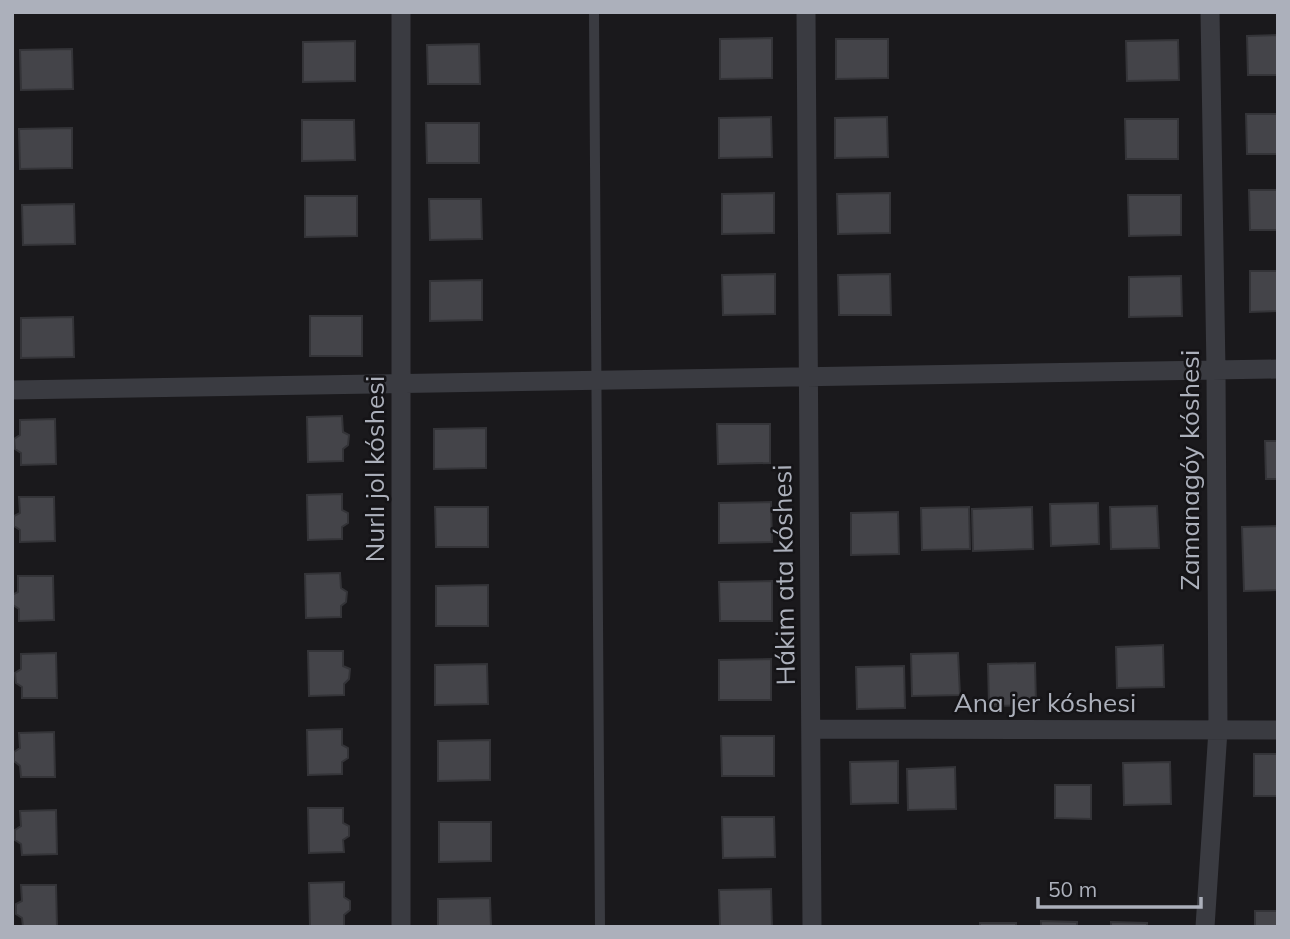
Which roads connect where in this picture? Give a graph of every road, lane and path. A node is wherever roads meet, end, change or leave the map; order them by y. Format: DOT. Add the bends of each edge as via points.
graph roads {
  1 [pos="401,12"];
  2 [pos="594,12"];
  3 [pos="806,12"];
  4 [pos="1210,12"];
  5 [pos="1278,369"];
  6 [pos="1216,370"];
  7 [pos="808,377"];
  8 [pos="596,380"];
  9 [pos="401,384"];
  10 [pos="12,390"];
  11 [pos="812,729"];
  12 [pos="1218,730"];
  13 [pos="1278,730"];
  14 [pos="401,927"];
  15 [pos="600,927"];
  16 [pos="812,927"];
  17 [pos="1205,927"];
  1 -- 9 [label="street, Nurlı jol kóshesi"];
  2 -- 8 [label="lane"];
  3 -- 7 [label="street, Hákim ata kóshesi"];
  4 -- 6 [label="street, Zamanagóy kóshesi"];
  5 -- 6 [label="street"];
  6 -- 7 [label="street"];
  6 -- 12 [label="street, Zamanagóy kóshesi"];
  7 -- 8 [label="street"];
  7 -- 11 [label="street, Hákim ata kóshesi"];
  8 -- 9 [label="street"];
  8 -- 15 [label="lane"];
  9 -- 10 [label="street"];
  9 -- 14 [label="street, Nurlı jol kóshesi"];
  11 -- 12 [label="street, Ana jer kóshesi"];
  11 -- 16 [label="street, Hákim ata kóshesi"];
  12 -- 13 [label="street, Ana jer kóshesi"];
  12 -- 17 [label="street, Zamanagóy kóshesi"];
}
